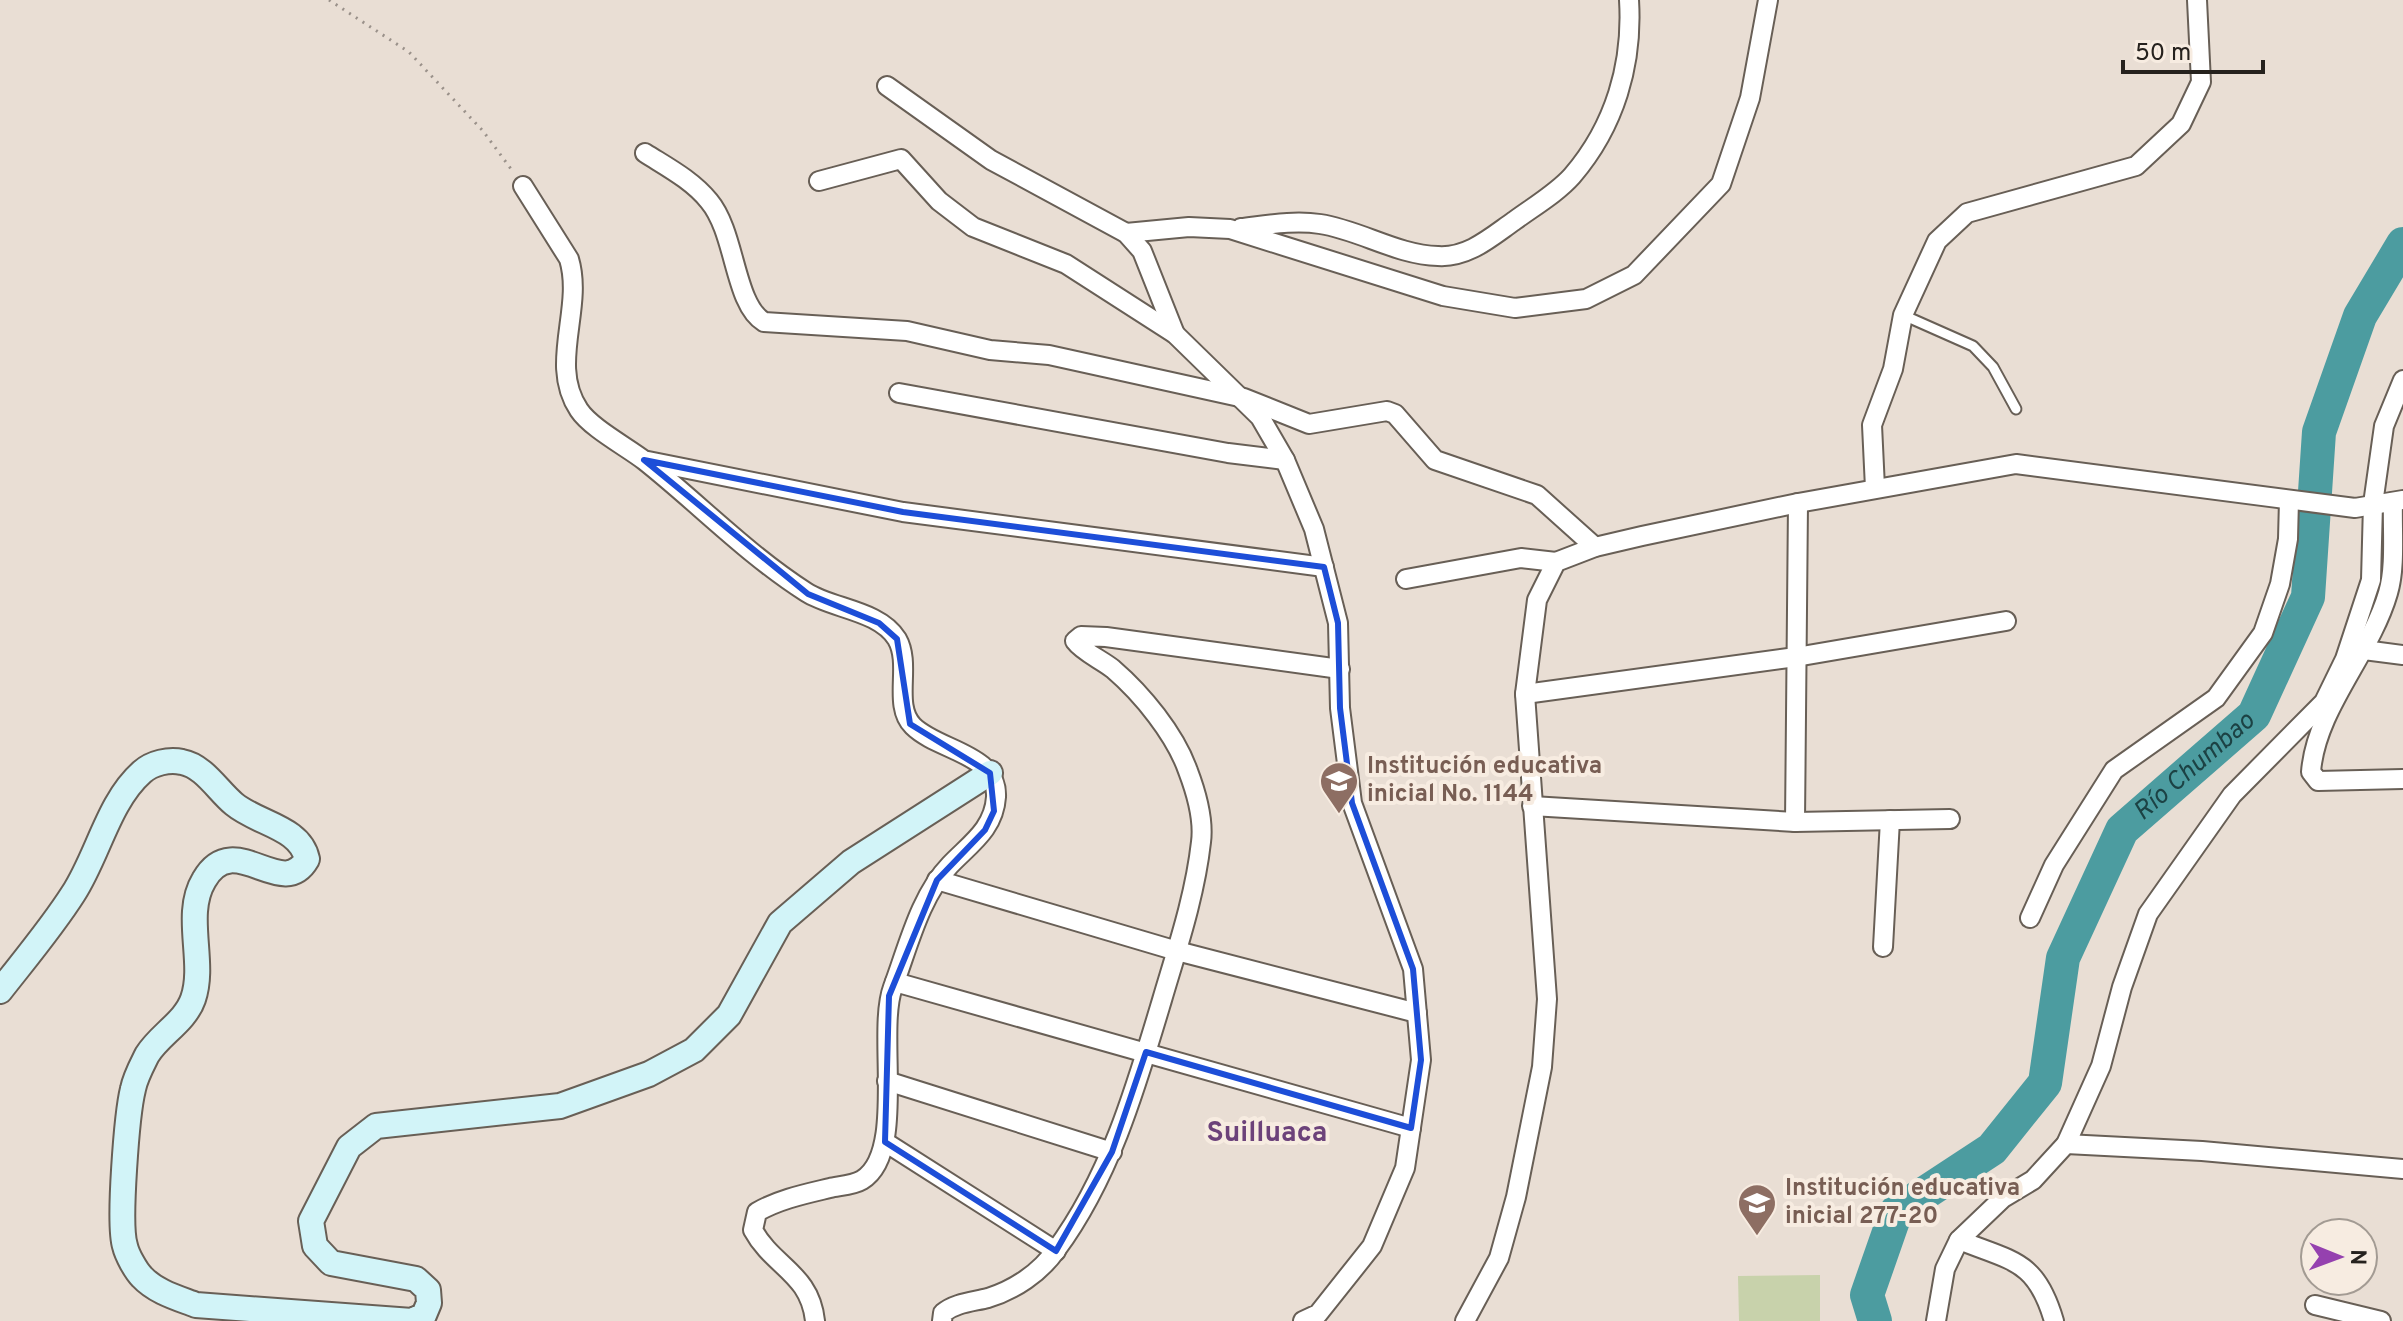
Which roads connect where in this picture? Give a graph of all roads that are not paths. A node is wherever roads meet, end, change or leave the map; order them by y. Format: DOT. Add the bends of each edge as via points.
graph roads {
  1 [pos="1629,0"];
  2 [pos="1768,0"];
  3 [pos="2197,0"];
  4 [pos="887,86"];
  5 [pos="645,153"];
  6 [pos="819,181"];
  7 [pos="523,186"];
  8 [pos="1230,229"];
  9 [pos="1126,233"];
  10 [pos="1903,315"];
  11 [pos="1175,334"];
  12 [pos="2403,380"];
  13 [pos="899,393"];
  14 [pos="1244,398"];
  15 [pos="2016,409"];
  16 [pos="644,460"];
  17 [pos="1285,460"];
  18 [pos="1875,488"];
  19 [pos="2294,501"];
  20 [pos="2398,501"];
  21 [pos="1798,503"];
  22 [pos="2364,506"];
  23 [pos="1595,547"];
  24 [pos="1556,562"];
  25 [pos="1324,567"];
  26 [pos="1406,579"];
  27 [pos="2006,621"];
  28 [pos="2364,650"];
  29 [pos="2403,655"];
  30 [pos="1796,657"];
  31 [pos="1340,669"];
  32 [pos="1525,694"];
  33 [pos="990,773"];
  34 [pos="2403,779"];
  35 [pos="1532,806"];
  36 [pos="1950,819"];
  37 [pos="1890,820"];
  38 [pos="1795,822"];
  39 [pos="937,880"];
  40 [pos="2030,918"];
  41 [pos="1883,947"];
  42 [pos="1177,951"];
  43 [pos="895,982"];
  44 [pos="0,991"];
  45 [pos="1417,1013"];
  46 [pos="1146,1052"];
  47 [pos="887,1081"];
  48 [pos="1411,1128"];
  49 [pos="885,1142"];
  50 [pos="2066,1144"];
  51 [pos="1112,1152"];
  52 [pos="2403,1169"];
  53 [pos="1959,1240"];
  54 [pos="1056,1251"];
  55 [pos="2315,1305"];
  56 [pos="412,1321"];
  57 [pos="815,1321"];
  58 [pos="942,1321"];
  59 [pos="1303,1321"];
  60 [pos="1465,1321"];
  61 [pos="1936,1321"];
  62 [pos="2054,1321"];
  63 [pos="2381,1321"];
  1 -- 8 [label="street" via="1632,41 1624,78 1601,134 1571,177 1483,243 1440,257 1320,224"];
  2 -- 8 [label="street" via="1750,98 1721,184 1634,275 1586,299 1515,308 1443,296"];
  3 -- 10 [label="street" via="2201,82 2181,124 2136,166 1967,213 1937,241"];
  4 -- 9 [label="street" via="991,160"];
  5 -- 14 [label="street" via="711,202 728,233 744,298 753,316 764,322 907,331 990,350 1049,355"];
  6 -- 11 [label="street" via="901,159 939,201 973,227 1066,264"];
  7 -- 16 [label="street" via="573,272 575,296 565,366 570,393 584,417"];
  8 -- 9 [label="street"];
  9 -- 11 [label="street" via="1142,251"];
  10 -- 15 [label="lane" via="1973,346 1993,367"];
  10 -- 18 [label="street" via="1893,369 1872,425"];
  11 -- 14 [label="street"];
  12 -- 22 [label="street" via="2384,426"];
  13 -- 17 [label="street"];
  14 -- 17 [label="street"];
  14 -- 23 [label="street" via="1309,424 1395,414 1435,460 1537,495"];
  16 -- 25 [label="street" via="903,512"];
  16 -- 33 [label="street" via="808,594 879,623 897,639 910,724 933,743 967,754"];
  17 -- 25 [label="street"];
  18 -- 19 [label="street" via="2035,464"];
  18 -- 21 [label="street"];
  19 -- 22 [label="street"];
  19 -- 40 [label="street" via="2280,584 2263,633 2216,698 2114,770 2054,865"];
  20 -- 22 [label="street"];
  20 -- 28 [label="street" via="2389,592"];
  21 -- 23 [label="street"];
  21 -- 30 [label="street"];
  22 -- 50 [label="street" via="2371,580 2338,674 2324,702 2232,795 2148,914 2101,1066"];
  23 -- 24 [label="street"];
  24 -- 26 [label="street" via="1521,558"];
  24 -- 32 [label="street" via="1537,600"];
  25 -- 31 [label="street" via="1338,623"];
  27 -- 30 [label="street"];
  28 -- 29 [label="street"];
  28 -- 34 [label="street" via="2320,732 2311,772 2318,781"];
  30 -- 32 [label="street"];
  30 -- 38 [label="street"];
  31 -- 42 [label="street" via="1106,637 1081,636 1075,641 1140,697 1187,768 1202,839"];
  31 -- 45 [label="street" via="1352,803 1413,969"];
  32 -- 35 [label="street"];
  33 -- 39 [label="street" via="996,793 985,830"];
  33 -- 56 [label="street" via="851,862 780,923 729,1015 694,1050 649,1074 560,1106 376,1126 349,1147 311,1221 315,1246 331,1263 416,1279 428,1290 429,1303 424,1315"];
  35 -- 38 [label="street"];
  35 -- 60 [label="street" via="1547,999 1542,1067 1499,1258"];
  36 -- 37 [label="street"];
  37 -- 38 [label="street"];
  37 -- 41 [label="street"];
  39 -- 42 [label="street"];
  39 -- 43 [label="street"];
  42 -- 45 [label="street"];
  42 -- 46 [label="street"];
  43 -- 46 [label="street"];
  43 -- 47 [label="street" via="889,996"];
  44 -- 56 [label="street" via="74,893 124,794 143,771 161,762 198,769 253,818 304,843 307,859 290,875 237,859 218,865 204,879 196,900 193,999 148,1053 133,1088 124,1245 142,1277 166,1294 196,1305"];
  45 -- 48 [label="street" via="1421,1060"];
  46 -- 48 [label="street"];
  46 -- 51 [label="street"];
  47 -- 49 [label="street"];
  47 -- 51 [label="street"];
  48 -- 59 [label="street" via="1405,1168 1372,1246 1318,1314"];
  49 -- 54 [label="street"];
  49 -- 57 [label="street" via="862,1180 775,1202 757,1212 753,1230 761,1246 804,1285"];
  50 -- 52 [label="street"];
  50 -- 53 [label="street" via="2033,1180 2003,1198"];
  51 -- 54 [label="street"];
  53 -- 61 [label="street" via="1945,1269"];
  53 -- 62 [label="street" via="2030,1270 2046,1294"];
  54 -- 58 [label="street" via="1024,1282 950,1307"];
  55 -- 63 [label="street"];
}
